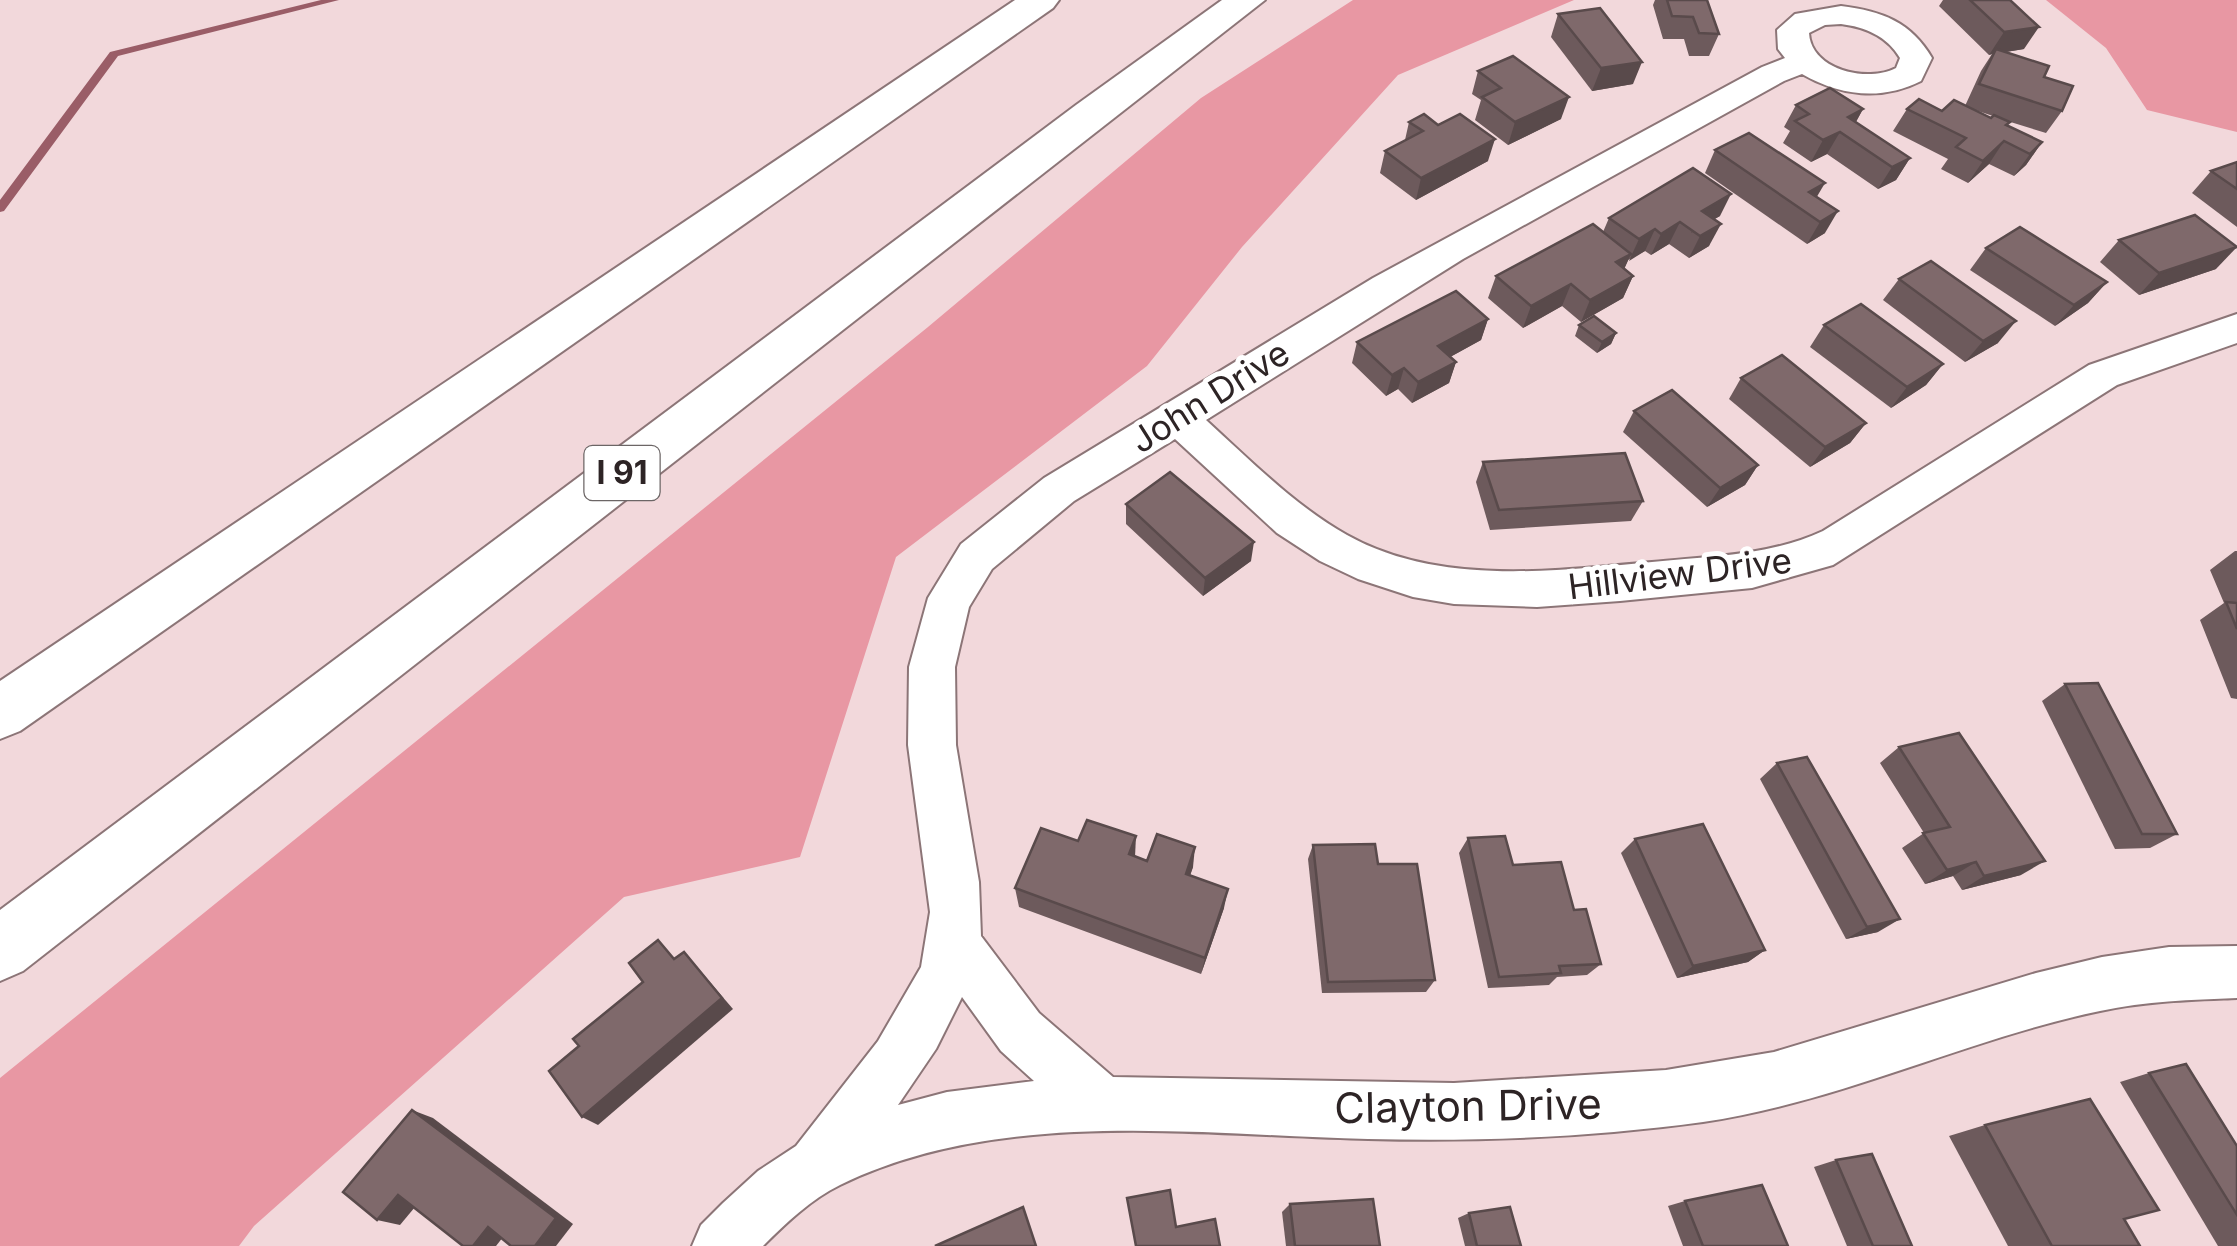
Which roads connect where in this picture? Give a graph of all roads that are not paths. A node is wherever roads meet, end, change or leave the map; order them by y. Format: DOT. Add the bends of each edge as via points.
graph roads {
  1 [pos="1040,0"];
  2 [pos="1246,0"];
  3 [pos="1805,62"];
  4 [pos="2237,328"];
  5 [pos="1178,418"];
  6 [pos="0,713"];
  7 [pos="954,943"];
  8 [pos="0,949"];
  9 [pos="2237,972"];
  10 [pos="1104,1105"];
  11 [pos="816,1166"];
  12 [pos="722,1246"];
  1 -- 6 [label="highway"];
  2 -- 8 [label="highway, I 91"];
  3 -- 5 [label="street, John Drive" via="1447,252"];
  4 -- 5 [label="street, Hillview Drive" via="2103,376 1796,563 1562,589 1480,590 1427,581 1336,550 1258,492"];
  5 -- 7 [label="street, John Drive" via="1012,524 970,564 950,599 932,662 930,717 956,895"];
  7 -- 10 [label="street" via="1020,1032"];
  7 -- 11 [label="street, John Drive" via="917,1027"];
  9 -- 10 [label="street, Clayton Drive" via="2143,978 2071,992 1788,1075 1602,1106"];
  10 -- 11 [label="street, Clayton Drive" via="948,1122 880,1138"];
  11 -- 12 [label="street, Clayton Drive"];
}
